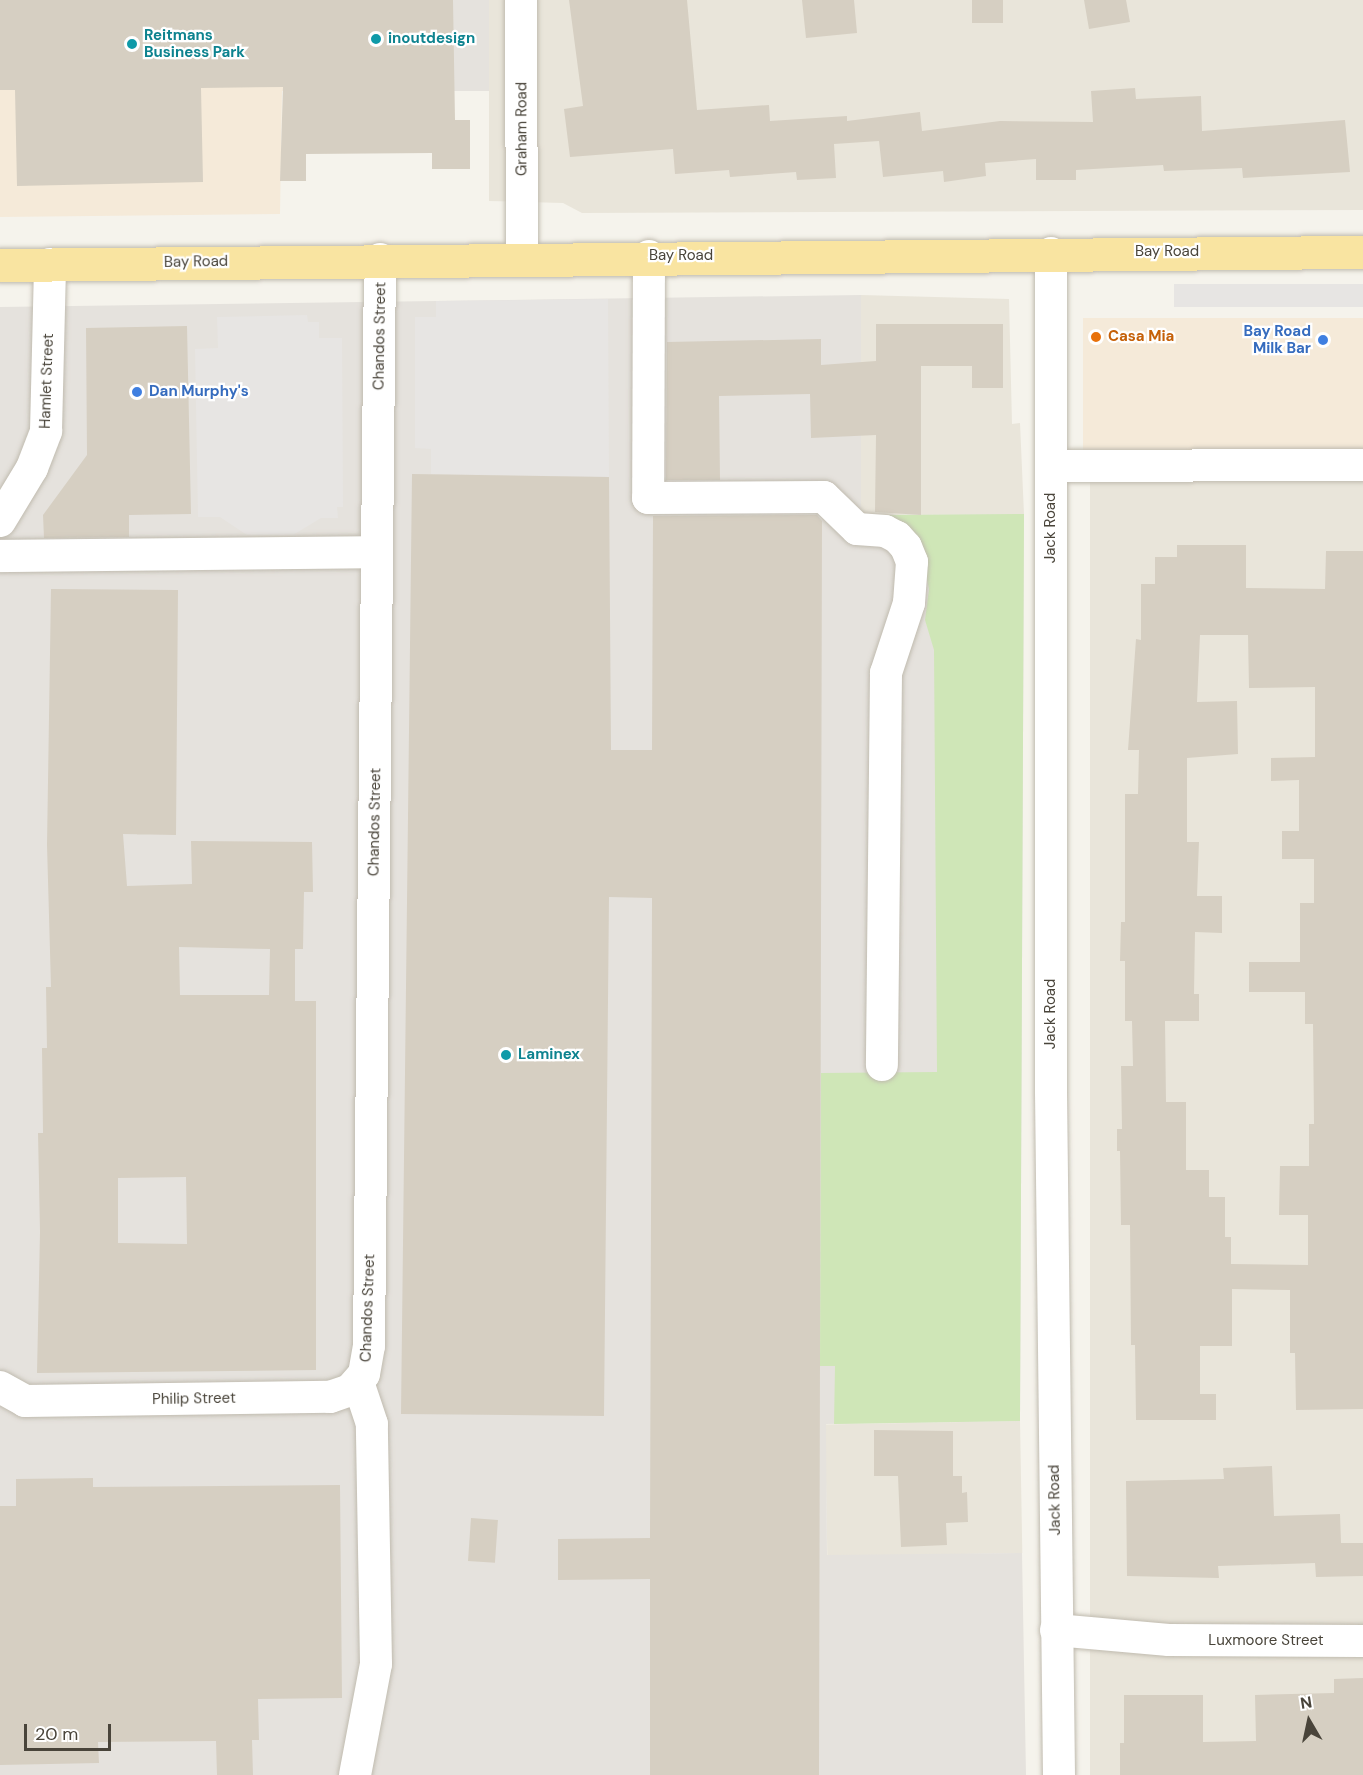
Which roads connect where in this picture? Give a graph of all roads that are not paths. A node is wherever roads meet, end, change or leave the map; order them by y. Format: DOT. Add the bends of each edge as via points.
graph roads {
  1 [pos="521,0"];
  2 [pos="1363,252"];
  3 [pos="1051,253"];
  4 [pos="649,256"];
  5 [pos="522,257"];
  6 [pos="380,260"];
  7 [pos="50,264"];
  8 [pos="0,265"];
  9 [pos="1363,465"];
  10 [pos="1051,466"];
  11 [pos="0,521"];
  12 [pos="377,552"];
  13 [pos="0,556"];
  14 [pos="882,1065"];
  15 [pos="358,1382"];
  16 [pos="13,1394"];
  17 [pos="1056,1640"];
  18 [pos="1363,1641"];
  19 [pos="355,1775"];
  20 [pos="1059,1775"];
  1 -- 5 [label="street, Graham Road"];
  2 -- 3 [label="main road, Bay Road"];
  3 -- 4 [label="main road, Bay Road"];
  3 -- 10 [label="street, Jack Road"];
  4 -- 5 [label="main road, Bay Road"];
  4 -- 14 [label="street" via="648,498 824,497 857,529 885,531 897,537 912,562 909,603 886,673"];
  5 -- 6 [label="main road, Bay Road"];
  6 -- 7 [label="main road, Bay Road"];
  6 -- 12 [label="street, Chandos Street"];
  7 -- 8 [label="main road, Bay Road"];
  7 -- 11 [label="street, Hamlet Street" via="46,431 32,468"];
  9 -- 10 [label="street"];
  10 -- 17 [label="street, Jack Road"];
  12 -- 13 [label="street"];
  12 -- 15 [label="street, Chandos Street" via="369,1346"];
  15 -- 16 [label="street, Philip Street" via="330,1397"];
  15 -- 19 [label="street" via="372,1424 376,1664"];
  17 -- 18 [label="street, Luxmoore Street"];
  17 -- 20 [label="street, Jack Road"];
}
